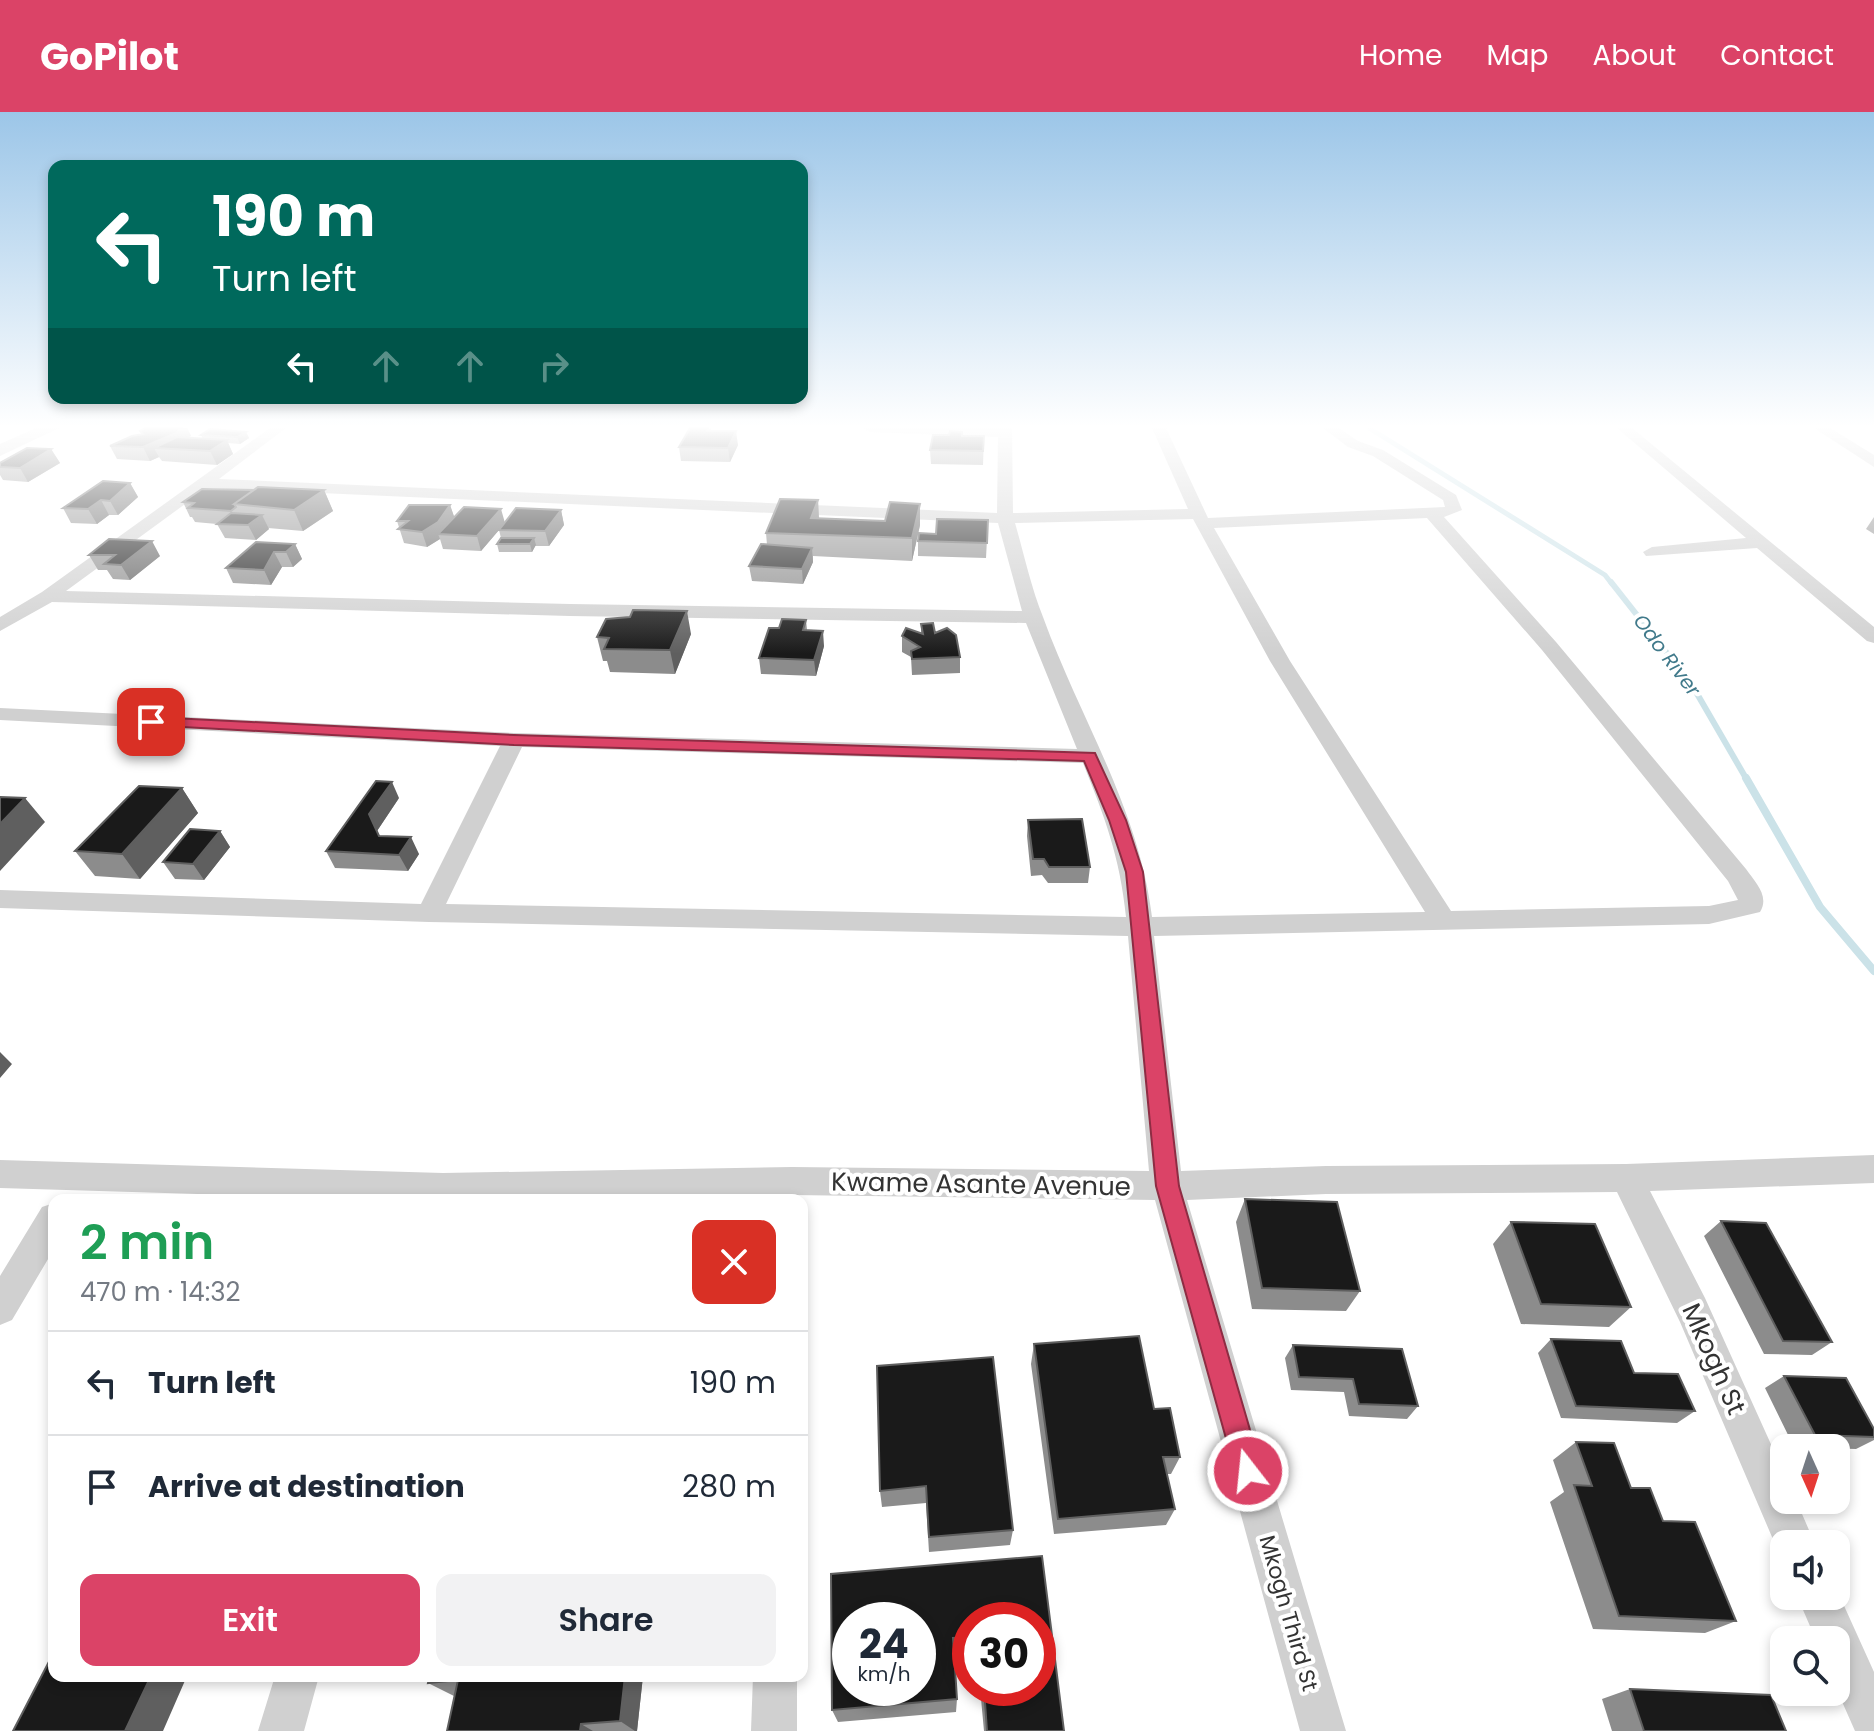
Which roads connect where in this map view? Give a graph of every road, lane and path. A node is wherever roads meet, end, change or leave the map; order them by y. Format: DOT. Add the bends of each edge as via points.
graph roads {
  1 [pos="177,504"];
  2 [pos="675,504"];
  3 [pos="1005,504"];
  4 [pos="1194,504"];
  5 [pos="1453,504"];
  6 [pos="1716,504"];
  7 [pos="1431,513"];
  8 [pos="1005,518"];
  9 [pos="1201,519"];
  10 [pos="1763,542"];
  11 [pos="1652,552"];
  12 [pos="48,596"];
  13 [pos="1033,617"];
  14 [pos="0,625"];
  15 [pos="1874,637"];
  16 [pos="0,714"];
  17 [pos="514,740"];
  18 [pos="1089,756"];
  19 [pos="0,899"];
  20 [pos="429,913"];
  21 [pos="1443,919"];
  22 [pos="1140,927"];
  23 [pos="1874,1169"];
  24 [pos="0,1174"];
  25 [pos="1626,1178"];
  26 [pos="1167,1186"];
  27 [pos="72,1189"];
  28 [pos="792,1191"];
  29 [pos="441,1193"];
  30 [pos="48,1228"];
  31 [pos="0,1308"];
  32 [pos="1789,1530"];
  33 [pos="1824,1610"];
  34 [pos="295,1682"];
  35 [pos="775,1682"];
  36 [pos="1874,1723"];
  37 [pos="281,1731"];
  38 [pos="774,1731"];
  39 [pos="1323,1731"];
  1 -- 12 [label="street"];
  2 -- 8 [label="street"];
  3 -- 8 [label="street, Mkogh Third St"];
  4 -- 9 [label="street"];
  5 -- 7 [label="street" via="1454,510"];
  6 -- 10 [label="street"];
  7 -- 9 [label="street"];
  7 -- 21 [label="street" via="1502,589 1751,896 1751,906 1709,915"];
  8 -- 9 [label="street"];
  8 -- 13 [label="street, Mkogh Third St"];
  9 -- 21 [label="street" via="1280,661"];
  10 -- 11 [label="street"];
  10 -- 15 [label="street"];
  12 -- 13 [label="street"];
  12 -- 14 [label="street"];
  13 -- 18 [label="street, Mkogh Third St"];
  16 -- 17 [label="street"];
  17 -- 18 [label="street"];
  17 -- 20 [label="street"];
  18 -- 22 [label="street, Mkogh Third St" via="1134,872"];
  19 -- 20 [label="street"];
  20 -- 22 [label="street"];
  21 -- 22 [label="street"];
  22 -- 26 [label="street, Mkogh Third St"];
  23 -- 25 [label="street, Kwame Asante Avenue"];
  24 -- 27 [label="street, Kwame Asante Avenue"];
  25 -- 26 [label="street, Kwame Asante Avenue"];
  25 -- 32 [label="street, Mkogh St" via="1693,1310"];
  26 -- 28 [label="street, Kwame Asante Avenue"];
  26 -- 39 [label="street, Mkogh Third St"];
  27 -- 29 [label="street, Kwame Asante Avenue"];
  28 -- 29 [label="street, Kwame Asante Avenue"];
  30 -- 31 [label="street"];
  33 -- 36 [label="street"];
  34 -- 37 [label="street"];
  35 -- 38 [label="street"];
}
